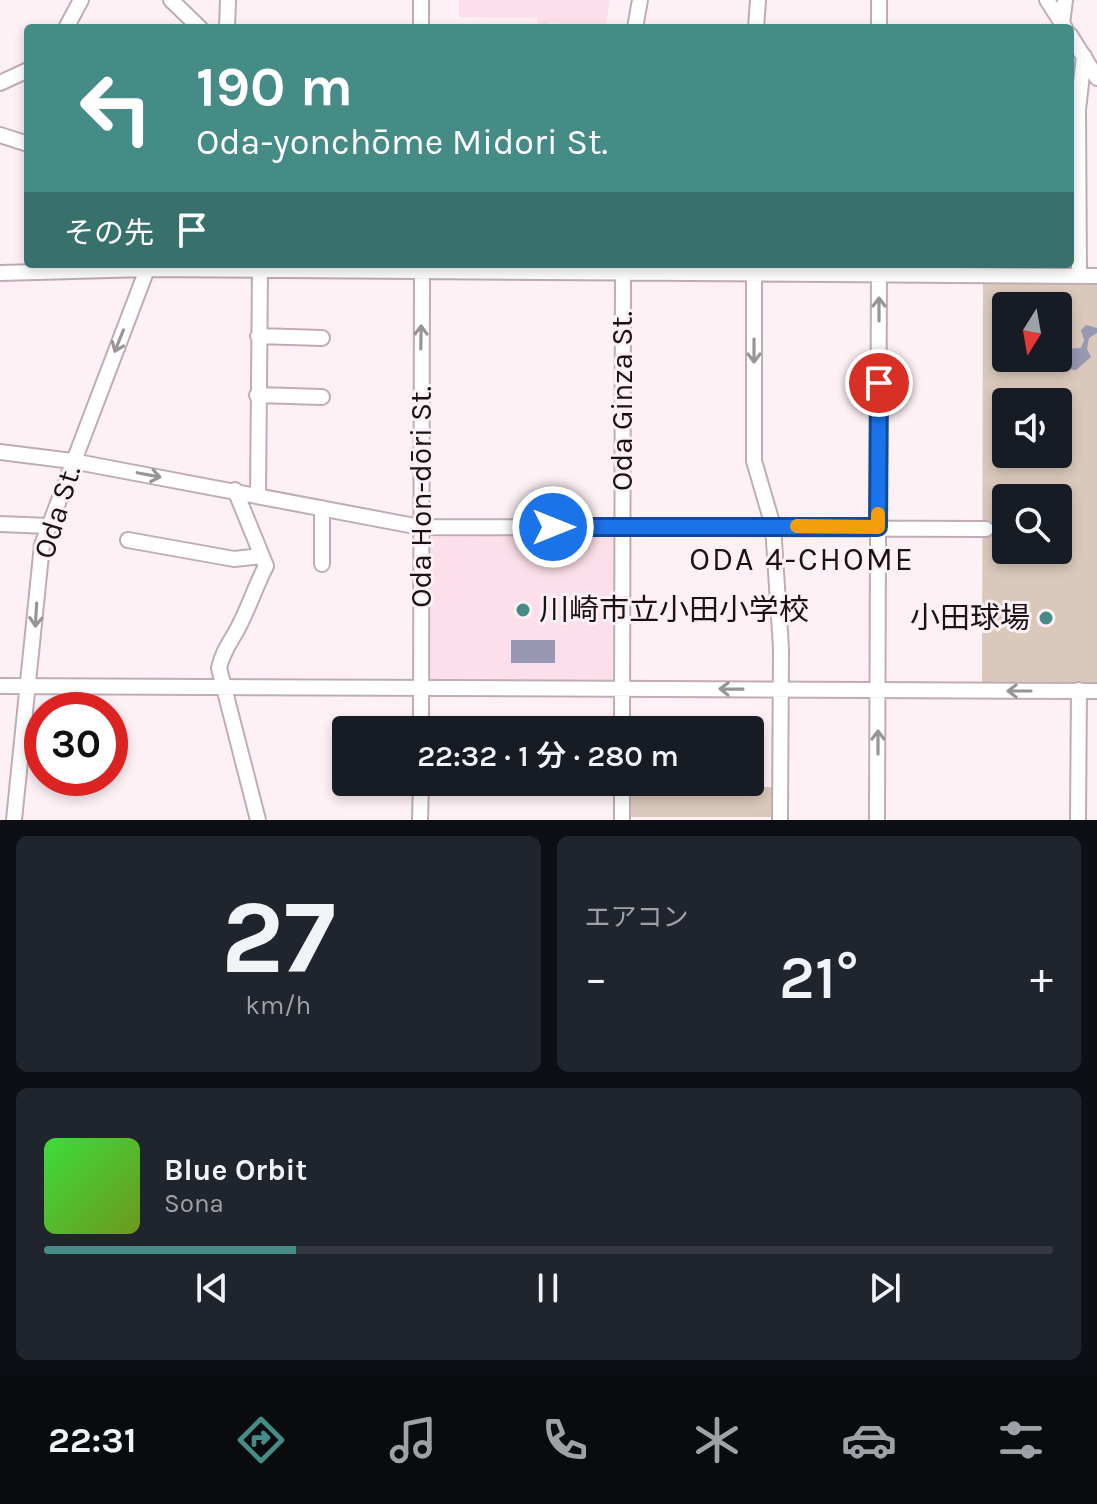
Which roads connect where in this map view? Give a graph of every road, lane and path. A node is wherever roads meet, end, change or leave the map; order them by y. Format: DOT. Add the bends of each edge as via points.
graph roads {
  1 [pos="81,0"];
  2 [pos="171,0"];
  3 [pos="228,0"];
  4 [pos="421,0"];
  5 [pos="640,0"];
  6 [pos="758,0"];
  7 [pos="879,0"];
  8 [pos="1047,0"];
  9 [pos="1065,0"];
  10 [pos="68,24"];
  11 [pos="196,24"];
  12 [pos="227,24"];
  13 [pos="421,24"];
  14 [pos="636,24"];
  15 [pos="756,24"];
  16 [pos="879,24"];
  17 [pos="1063,24"];
  18 [pos="1066,24"];
  19 [pos="1082,50"];
  20 [pos="24,72"];
  21 [pos="1097,78"];
  22 [pos="0,83"];
  23 [pos="0,135"];
  24 [pos="24,143"];
  25 [pos="81,268"];
  26 [pos="147,268"];
  27 [pos="204,268"];
  28 [pos="623,268"];
  29 [pos="422,269"];
  30 [pos="754,269"];
  31 [pos="879,269"];
  32 [pos="260,270"];
  33 [pos="0,273"];
  34 [pos="1079,275"];
  35 [pos="1097,276"];
  36 [pos="258,336"];
  37 [pos="322,338"];
  38 [pos="257,395"];
  39 [pos="322,397"];
  40 [pos="0,452"];
  41 [pos="72,461"];
  42 [pos="235,490"];
  43 [pos="258,494"];
  44 [pos="322,508"];
  45 [pos="0,524"];
  46 [pos="49,526"];
  47 [pos="773,526"];
  48 [pos="420,527"];
  49 [pos="622,527"];
  50 [pos="878,527"];
  51 [pos="986,529"];
  52 [pos="128,540"];
  53 [pos="262,556"];
  54 [pos="322,564"];
  55 [pos="0,686"];
  56 [pos="29,687"];
  57 [pos="222,688"];
  58 [pos="623,689"];
  59 [pos="781,689"];
  60 [pos="421,690"];
  61 [pos="877,690"];
  62 [pos="1079,690"];
  63 [pos="1097,691"];
  64 [pos="421,716"];
  65 [pos="622,716"];
  66 [pos="421,796"];
  67 [pos="622,796"];
  68 [pos="14,820"];
  69 [pos="258,820"];
  70 [pos="420,820"];
  71 [pos="622,820"];
  72 [pos="780,820"];
  73 [pos="877,820"];
  74 [pos="1078,820"];
  1 -- 10 [label="street"];
  2 -- 11 [label="street"];
  3 -- 12 [label="street"];
  4 -- 13 [label="street"];
  5 -- 14 [label="street"];
  6 -- 15 [label="street"];
  7 -- 16 [label="street"];
  8 -- 17 [label="street"];
  9 -- 18 [label="street"];
  19 -- 21 [label="street"];
  19 -- 34 [label="street"];
  20 -- 22 [label="street"];
  23 -- 24 [label="street"];
  25 -- 33 [label="street"];
  26 -- 41 [label="street, Oda St., one-way"];
  27 -- 32 [label="street"];
  28 -- 29 [label="street"];
  28 -- 30 [label="street"];
  28 -- 49 [label="street, Oda Ginza St."];
  29 -- 32 [label="street"];
  48 -- 29 [label="street, Oda Hon-dōri St., one-way"];
  30 -- 31 [label="street"];
  30 -- 47 [label="street, one-way" via="754,461"];
  31 -- 34 [label="street"];
  50 -- 31 [label="street, one-way"];
  32 -- 36 [label="street"];
  34 -- 35 [label="street"];
  36 -- 37 [label="street"];
  36 -- 38 [label="street"];
  38 -- 39 [label="street"];
  38 -- 43 [label="street"];
  40 -- 41 [label="street"];
  41 -- 42 [label="street, one-way"];
  41 -- 46 [label="street, Oda St."];
  42 -- 43 [label="street"];
  42 -- 53 [label="street"];
  43 -- 44 [label="street"];
  44 -- 48 [label="street"];
  44 -- 54 [label="street"];
  45 -- 46 [label="street"];
  46 -- 56 [label="street, Oda St., one-way" via="37,579"];
  47 -- 49 [label="street"];
  47 -- 50 [label="street"];
  47 -- 59 [label="street"];
  48 -- 49 [label="street"];
  48 -- 60 [label="street, Oda Hon-dōri St."];
  49 -- 58 [label="street, Oda Ginza St."];
  50 -- 51 [label="street"];
  50 -- 61 [label="street"];
  52 -- 53 [label="street" via="234,559"];
  53 -- 57 [label="street" via="266,566 240,626 223,649"];
  55 -- 56 [label="street"];
  56 -- 57 [label="street"];
  56 -- 68 [label="street, Oda St."];
  57 -- 60 [label="street"];
  57 -- 69 [label="street"];
  59 -- 58 [label="street, one-way"];
  58 -- 60 [label="street"];
  58 -- 65 [label="street, Oda Ginza St."];
  59 -- 61 [label="street"];
  59 -- 72 [label="street"];
  60 -- 64 [label="street, Oda Hon-dōri St."];
  62 -- 61 [label="street, one-way"];
  73 -- 61 [label="street, one-way"];
  62 -- 63 [label="street"];
  62 -- 74 [label="street"];
  66 -- 70 [label="street"];
  67 -- 71 [label="street"];
}
